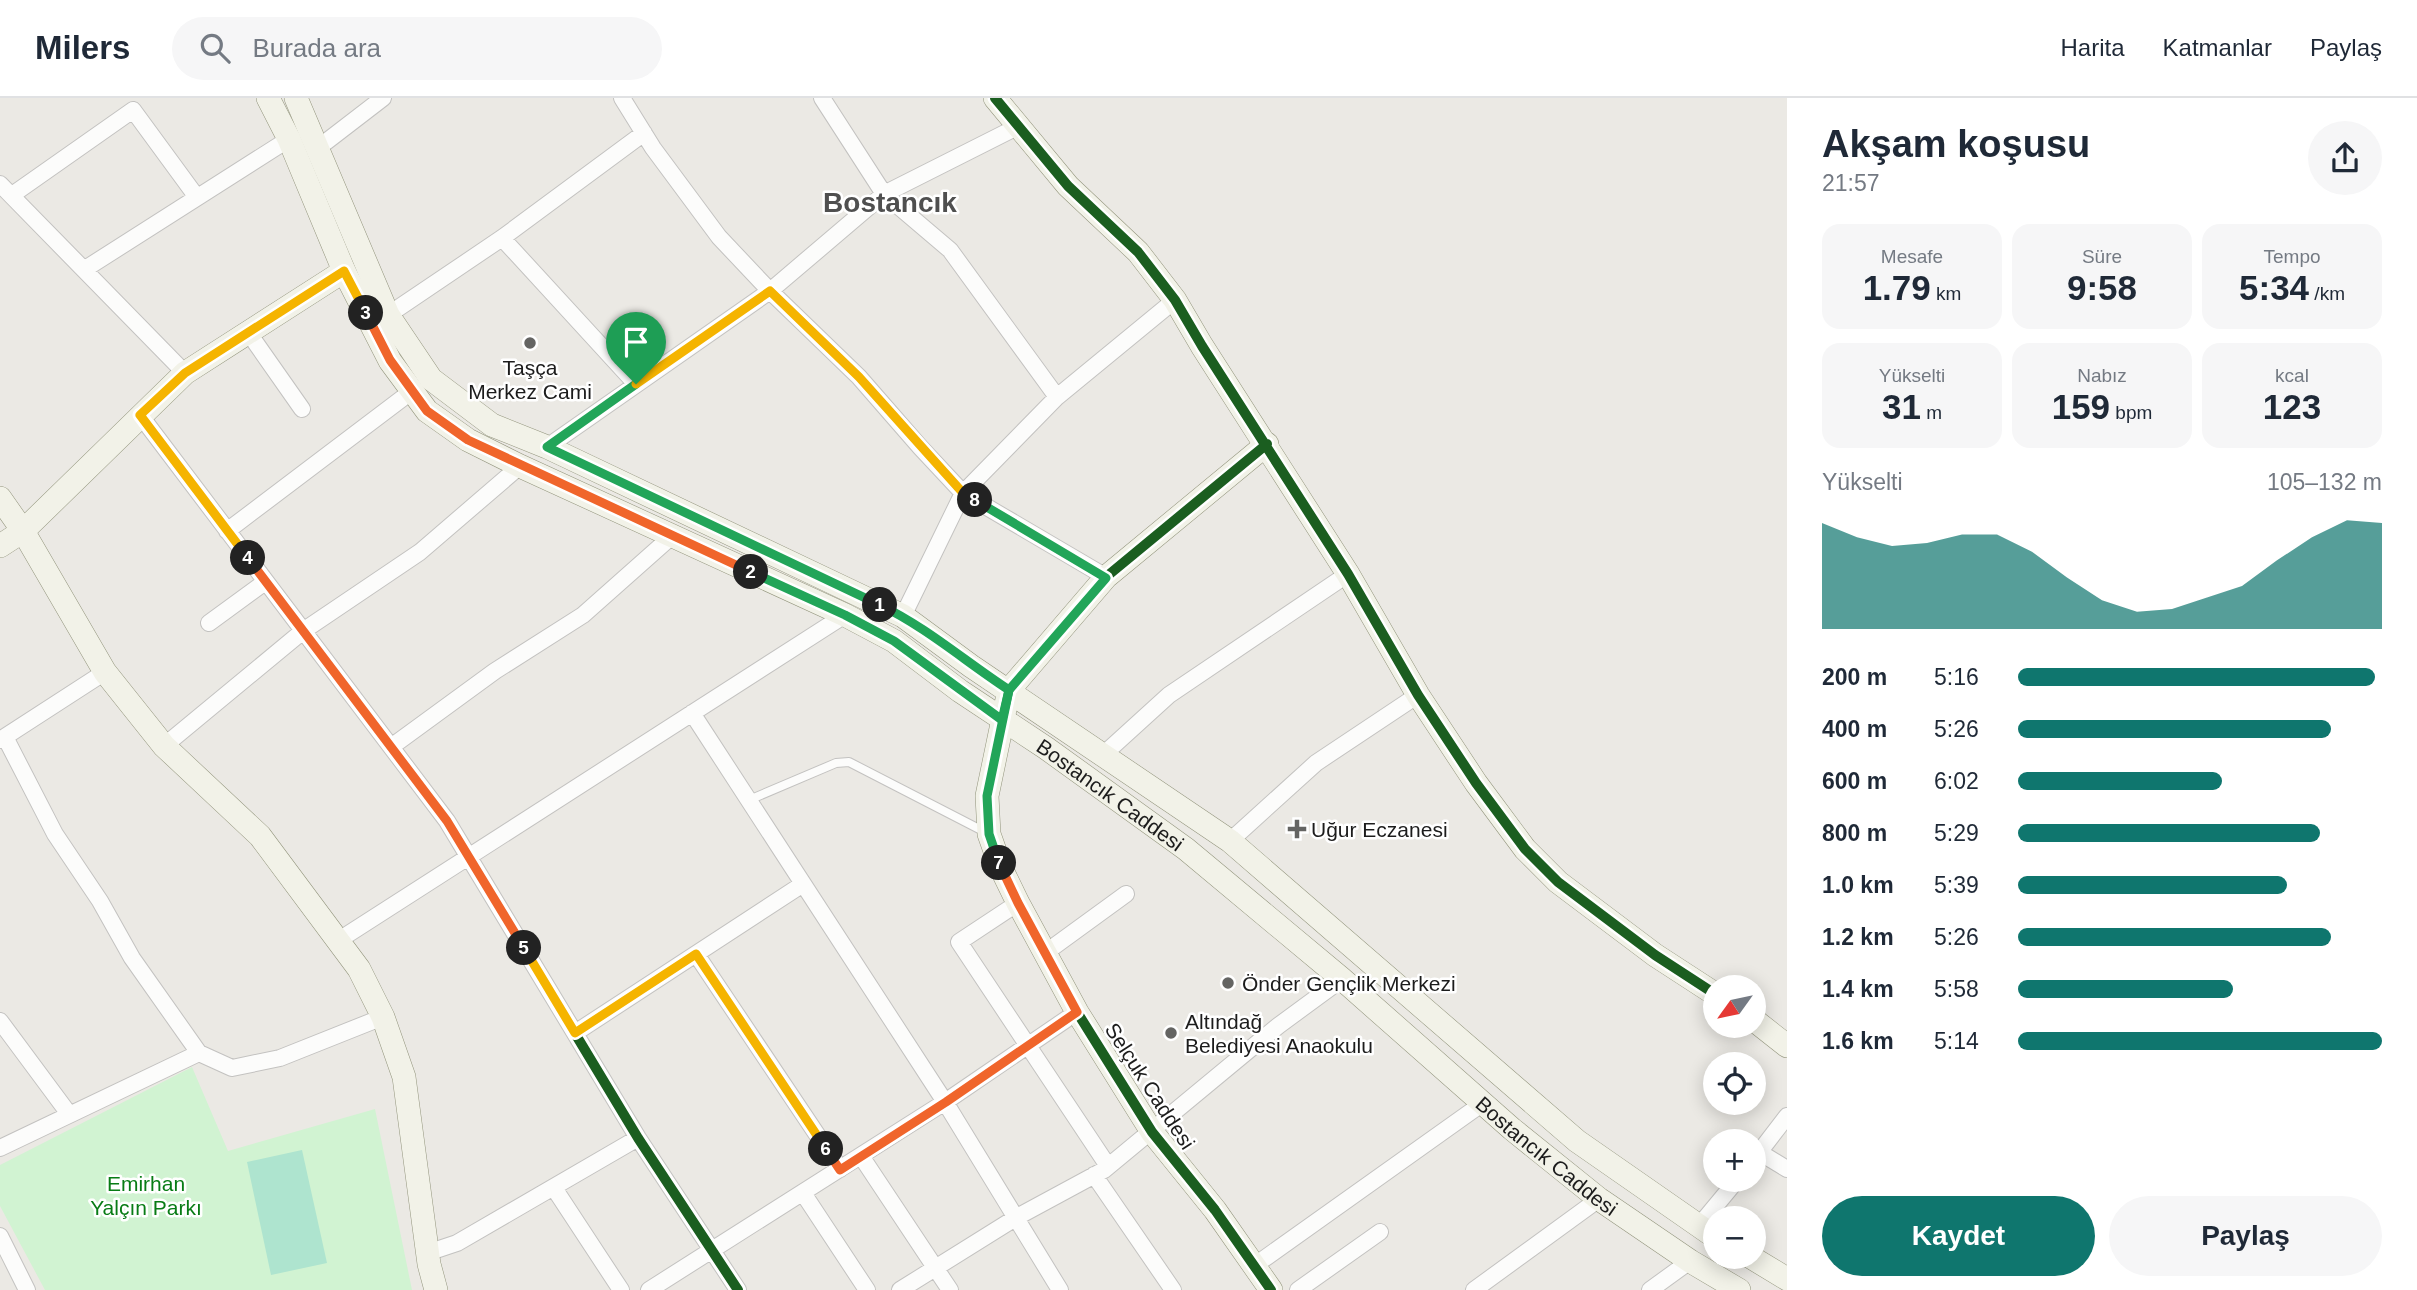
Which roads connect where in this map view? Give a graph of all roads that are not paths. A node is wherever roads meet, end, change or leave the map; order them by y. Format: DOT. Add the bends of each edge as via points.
graph roads {
  1 [pos="268,98"];
  2 [pos="296,98"];
  3 [pos="383,98"];
  4 [pos="622,98"];
  5 [pos="822,98"];
  6 [pos="995,98"];
  7 [pos="1019,126"];
  8 [pos="644,133"];
  9 [pos="289,139"];
  10 [pos="318,148"];
  11 [pos="6,190"];
  12 [pos="884,194"];
  13 [pos="196,196"];
  14 [pos="502,238"];
  15 [pos="85,270"];
  16 [pos="344,271"];
  17 [pos="770,291"];
  18 [pos="1175,300"];
  19 [pos="388,315"];
  20 [pos="248,332"];
  21 [pos="185,373"];
  22 [pos="636,384"];
  23 [pos="412,391"];
  24 [pos="1057,397"];
  25 [pos="302,409"];
  26 [pos="140,415"];
  27 [pos="1266,444"];
  28 [pos="547,447"];
  29 [pos="520,466"];
  30 [pos="963,493"];
  31 [pos="0,498"];
  32 [pos="23,531"];
  33 [pos="227,531"];
  34 [pos="672,536"];
  35 [pos="0,546"];
  36 [pos="1348,574"];
  37 [pos="1106,578"];
  38 [pos="265,582"];
  39 [pos="845,615"];
  40 [pos="903,616"];
  41 [pos="209,622"];
  42 [pos="303,631"];
  43 [pos="105,672"];
  44 [pos="1009,690"];
  45 [pos="1418,695"];
  46 [pos="692,713"];
  47 [pos="1002,720"];
  48 [pos="2,739"];
  49 [pos="164,746"];
  50 [pos="391,747"];
  51 [pos="1103,755"];
  52 [pos="749,800"];
  53 [pos="989,834"];
  54 [pos="1230,841"];
  55 [pos="468,856"];
  56 [pos="803,884"];
  57 [pos="1126,894"];
  58 [pos="1018,903"];
  59 [pos="338,940"];
  60 [pos="1045,953"];
  61 [pos="696,954"];
  62 [pos="1342,979"];
  63 [pos="1703,985"];
  64 [pos="1077,1012"];
  65 [pos="383,1017"];
  66 [pos="0,1021"];
  67 [pos="1766,1029"];
  68 [pos="575,1033"];
  69 [pos="1028,1044"];
  70 [pos="1787,1046"];
  71 [pos="199,1053"];
  72 [pos="946,1102"];
  73 [pos="1483,1103"];
  74 [pos="69,1114"];
  75 [pos="1787,1116"];
  76 [pos="1152,1132"];
  77 [pos="638,1138"];
  78 [pos="1766,1143"];
  79 [pos="0,1148"];
  80 [pos="861,1156"];
  81 [pos="1766,1160"];
  82 [pos="1787,1169"];
  83 [pos="840,1170"];
  84 [pos="1101,1170"];
  85 [pos="554,1188"];
  86 [pos="803,1193"];
  87 [pos="1599,1199"];
  88 [pos="1017,1217"];
  89 [pos="1703,1229"];
  90 [pos="1380,1232"];
  91 [pos="0,1236"];
  92 [pos="712,1251"];
  93 [pos="427,1253"];
  94 [pos="1690,1261"];
  95 [pos="1254,1266"];
  96 [pos="1766,1266"];
  97 [pos="936,1268"];
  98 [pos="1787,1279"];
  99 [pos="27,1290"];
  100 [pos="436,1290"];
  101 [pos="621,1290"];
  102 [pos="649,1290"];
  103 [pos="738,1290"];
  104 [pos="867,1290"];
  105 [pos="900,1290"];
  106 [pos="950,1290"];
  107 [pos="1060,1290"];
  108 [pos="1173,1290"];
  109 [pos="1271,1290"];
  110 [pos="1298,1290"];
  111 [pos="1474,1290"];
  112 [pos="1650,1290"];
  113 [pos="1739,1290"];
  1 -- 9 [label="main road, Bostancık Caddesi"];
  2 -- 10 [label="main road, Bostancık Caddesi"];
  3 -- 10 [label="street"];
  4 -- 8 [label="street"];
  5 -- 12 [label="street"];
  6 -- 7 [label="main road"];
  7 -- 12 [label="street"];
  7 -- 18 [label="main road" via="1068,186 1138,252"];
  8 -- 14 [label="street"];
  8 -- 17 [label="street" via="719,237"];
  9 -- 13 [label="street"];
  9 -- 16 [label="main road, Bostancık Caddesi"];
  10 -- 19 [label="main road, Bostancık Caddesi"];
  11 -- 13 [label="street" via="133,110"];
  11 -- 15 [label="street"];
  12 -- 17 [label="street"];
  12 -- 24 [label="street" via="950,250"];
  13 -- 15 [label="street"];
  14 -- 19 [label="street"];
  14 -- 22 [label="street"];
  15 -- 21 [label="street"];
  16 -- 20 [label="main road"];
  16 -- 23 [label="main road, Bostancık Caddesi" via="390,360"];
  17 -- 22 [label="street"];
  17 -- 30 [label="street" via="859,377"];
  18 -- 24 [label="street"];
  18 -- 27 [label="main road"];
  19 -- 28 [label="main road, Bostancık Caddesi" via="431,379 492,425"];
  20 -- 21 [label="main road"];
  20 -- 25 [label="street"];
  21 -- 26 [label="main road"];
  22 -- 28 [label="street"];
  23 -- 29 [label="main road, Bostancık Caddesi" via="427,411 468,440"];
  23 -- 33 [label="street"];
  24 -- 30 [label="street"];
  26 -- 32 [label="main road"];
  26 -- 33 [label="street"];
  27 -- 36 [label="main road"];
  27 -- 37 [label="main road"];
  28 -- 40 [label="main road, Bostancık Caddesi"];
  29 -- 34 [label="main road, Bostancık Caddesi"];
  29 -- 42 [label="street" via="420,552"];
  30 -- 37 [label="street"];
  30 -- 40 [label="street"];
  31 -- 32 [label="main road"];
  32 -- 35 [label="main road"];
  32 -- 43 [label="main road"];
  33 -- 38 [label="street"];
  34 -- 39 [label="main road, Bostancık Caddesi"];
  34 -- 50 [label="street" via="583,615 495,671"];
  36 -- 45 [label="main road"];
  36 -- 51 [label="street" via="1169,695"];
  37 -- 44 [label="main road"];
  38 -- 41 [label="street"];
  38 -- 42 [label="street"];
  39 -- 46 [label="street"];
  39 -- 47 [label="main road, Bostancık Caddesi" via="894,641"];
  40 -- 44 [label="main road, Bostancık Caddesi"];
  42 -- 49 [label="street"];
  42 -- 50 [label="street"];
  43 -- 48 [label="street"];
  43 -- 49 [label="main road"];
  44 -- 47 [label="main road, Selçuk Caddesi"];
  44 -- 51 [label="main road, Bostancık Caddesi"];
  45 -- 54 [label="street" via="1316,763"];
  45 -- 63 [label="main road" via="1525,849 1558,883"];
  46 -- 52 [label="street"];
  46 -- 55 [label="street"];
  47 -- 53 [label="main road, Selçuk Caddesi" via="987,796"];
  47 -- 62 [label="main road, Bostancık Caddesi" via="1186,849"];
  48 -- 71 [label="street" via="132,958"];
  49 -- 59 [label="main road" via="260,836"];
  50 -- 55 [label="street"];
  51 -- 54 [label="main road, Bostancık Caddesi"];
  52 -- 53 [label="lane" via="849,762"];
  52 -- 56 [label="street"];
  53 -- 58 [label="main road, Selçuk Caddesi"];
  54 -- 89 [label="main road, Bostancık Caddesi" via="1577,1141"];
  55 -- 59 [label="street"];
  55 -- 68 [label="street"];
  56 -- 61 [label="street"];
  56 -- 72 [label="street"];
  57 -- 60 [label="street"];
  58 -- 60 [label="main road, Selçuk Caddesi"];
  58 -- 69 [label="street" via="959,942"];
  59 -- 65 [label="main road"];
  60 -- 64 [label="main road, Selçuk Caddesi"];
  61 -- 68 [label="street"];
  61 -- 83 [label="street"];
  62 -- 73 [label="main road, Bostancık Caddesi"];
  62 -- 76 [label="street" via="1278,1026"];
  64 -- 69 [label="street"];
  64 -- 76 [label="main road, Selçuk Caddesi"];
  65 -- 71 [label="street" via="280,1058 232,1068"];
  65 -- 93 [label="main road" via="404,1077"];
  66 -- 74 [label="street"];
  67 -- 70 [label="main road"];
  68 -- 77 [label="street"];
  69 -- 72 [label="street"];
  69 -- 84 [label="street"];
  71 -- 74 [label="street"];
  72 -- 80 [label="street"];
  72 -- 88 [label="street"];
  73 -- 87 [label="main road, Bostancık Caddesi"];
  73 -- 95 [label="street"];
  74 -- 79 [label="street"];
  75 -- 78 [label="street"];
  76 -- 84 [label="street"];
  76 -- 95 [label="main road, Selçuk Caddesi"];
  77 -- 85 [label="street"];
  77 -- 92 [label="street"];
  80 -- 83 [label="street"];
  80 -- 97 [label="street"];
  81 -- 82 [label="street"];
  83 -- 86 [label="street"];
  84 -- 88 [label="street"];
  84 -- 108 [label="street"];
  85 -- 93 [label="street" via="457,1243"];
  85 -- 101 [label="street"];
  86 -- 92 [label="street"];
  86 -- 104 [label="street"];
  87 -- 94 [label="main road, Bostancık Caddesi"];
  87 -- 111 [label="street"];
  88 -- 97 [label="street"];
  88 -- 107 [label="street"];
  90 -- 110 [label="street"];
  91 -- 99 [label="street"];
  92 -- 102 [label="street"];
  92 -- 103 [label="street"];
  93 -- 100 [label="main road"];
  94 -- 112 [label="street"];
  94 -- 113 [label="main road, Bostancık Caddesi"];
  95 -- 109 [label="main road, Selçuk Caddesi"];
  96 -- 98 [label="main road"];
  97 -- 105 [label="street"];
  97 -- 106 [label="street"];
}
